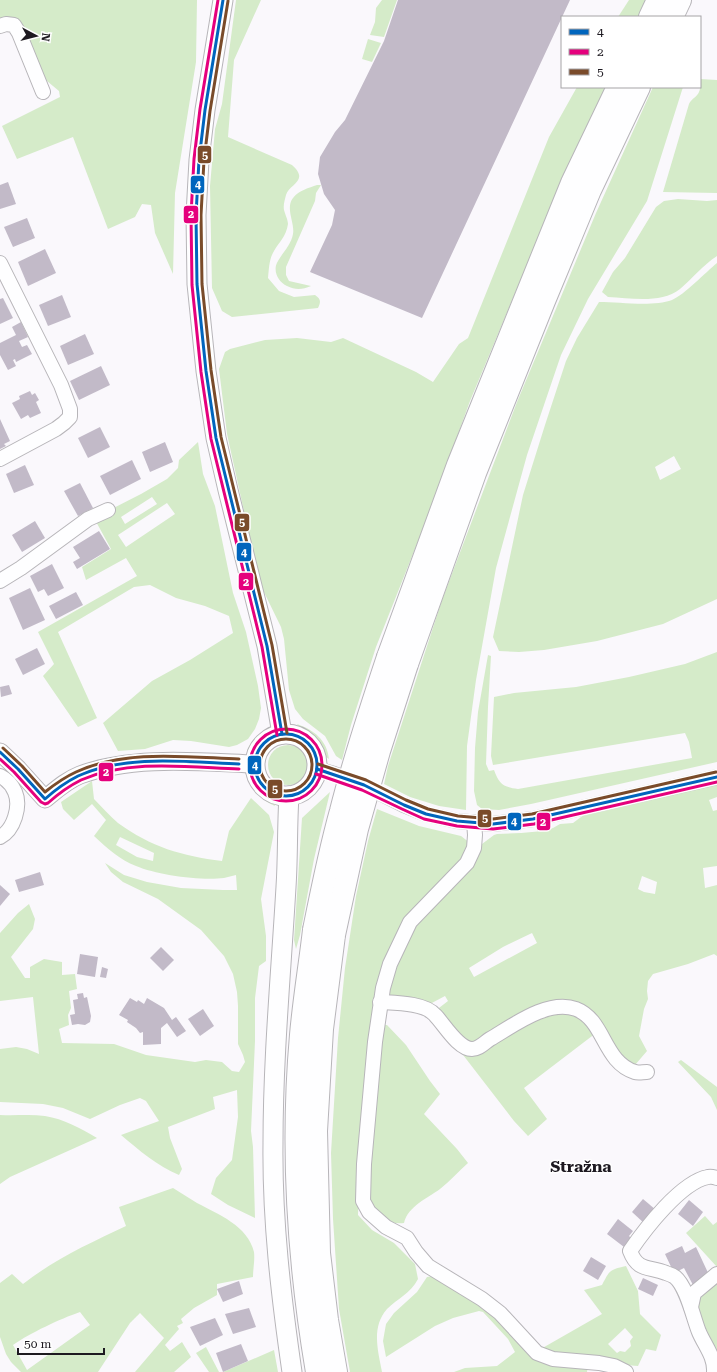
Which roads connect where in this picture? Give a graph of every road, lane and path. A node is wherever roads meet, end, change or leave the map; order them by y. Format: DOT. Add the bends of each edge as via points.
graph roads {
  1 [pos="223,0"];
  2 [pos="658,0"];
  3 [pos="680,0"];
  4 [pos="650,16"];
  5 [pos="672,16"];
  6 [pos="0,26"];
  7 [pos="618,88"];
  8 [pos="639,88"];
  9 [pos="43,92"];
  10 [pos="0,263"];
  11 [pos="0,459"];
  12 [pos="108,510"];
  13 [pos="0,581"];
  14 [pos="397,661"];
  15 [pos="282,734"];
  16 [pos="0,752"];
  17 [pos="255,764"];
  18 [pos="317,769"];
  19 [pos="0,776"];
  20 [pos="717,777"];
  21 [pos="289,796"];
  22 [pos="474,822"];
  23 [pos="0,837"];
  24 [pos="324,932"];
  25 [pos="380,1002"];
  26 [pos="647,1072"];
  27 [pos="717,1178"];
  28 [pos="717,1274"];
  29 [pos="691,1307"];
  30 [pos="292,1372"];
  31 [pos="317,1372"];
  32 [pos="336,1372"];
  33 [pos="626,1372"];
  34 [pos="714,1372"];
  1 -- 15 [label="main road" via="199,160 196,215 197,284 216,438 267,646"];
  2 -- 4 [label="highway"];
  3 -- 5 [label="highway"];
  6 -- 9 [label="street" via="14,25"];
  7 -- 14 [label="highway" via="570,188 446,494"];
  8 -- 14 [label="highway" via="590,190"];
  10 -- 11 [label="street" via="61,385 70,409 70,417 56,429"];
  12 -- 13 [label="street" via="88,519"];
  14 -- 24 [label="highway, bridge" via="363,734 341,811 325,875"];
  15 -- 17 [label="main road" via="266,740 256,755"];
  15 -- 18 [label="main road" via="302,737 310,743 318,761"];
  16 -- 17 [label="street" via="45,799 79,776 122,764"];
  17 -- 21 [label="main road" via="256,773 265,788 281,796"];
  18 -- 21 [label="main road" via="311,785 298,794"];
  18 -- 22 [label="street" via="364,785 426,814"];
  19 -- 23 [label="street" via="7,780 15,792 17,807 12,823"];
  20 -- 22 [label="street" via="533,819 493,824"];
  21 -- 30 [label="main road" via="272,1144 276,1248"];
  22 -- 25 [label="street" via="474,848 467,863 410,922 390,964"];
  24 -- 31 [label="highway" via="301,1034 296,1144 300,1242 308,1322"];
  24 -- 32 [label="highway" via="316,1131 319,1253"];
  25 -- 26 [label="street" via="428,1008 455,1039 470,1049 478,1048 527,1017 549,1008 560,1006 576,1009 589,1016 621,1065 635,1072"];
  25 -- 33 [label="street" via="364,1164 363,1201 369,1212 386,1227 407,1238 428,1266 482,1299 500,1314 537,1353 553,1360 599,1363"];
  27 -- 29 [label="street" via="708,1176 687,1186 645,1229 630,1251 634,1261 644,1268 674,1276 680,1282"];
  28 -- 29 [label="street" via="694,1293"];
  29 -- 34 [label="street" via="699,1333 710,1354"];
}
